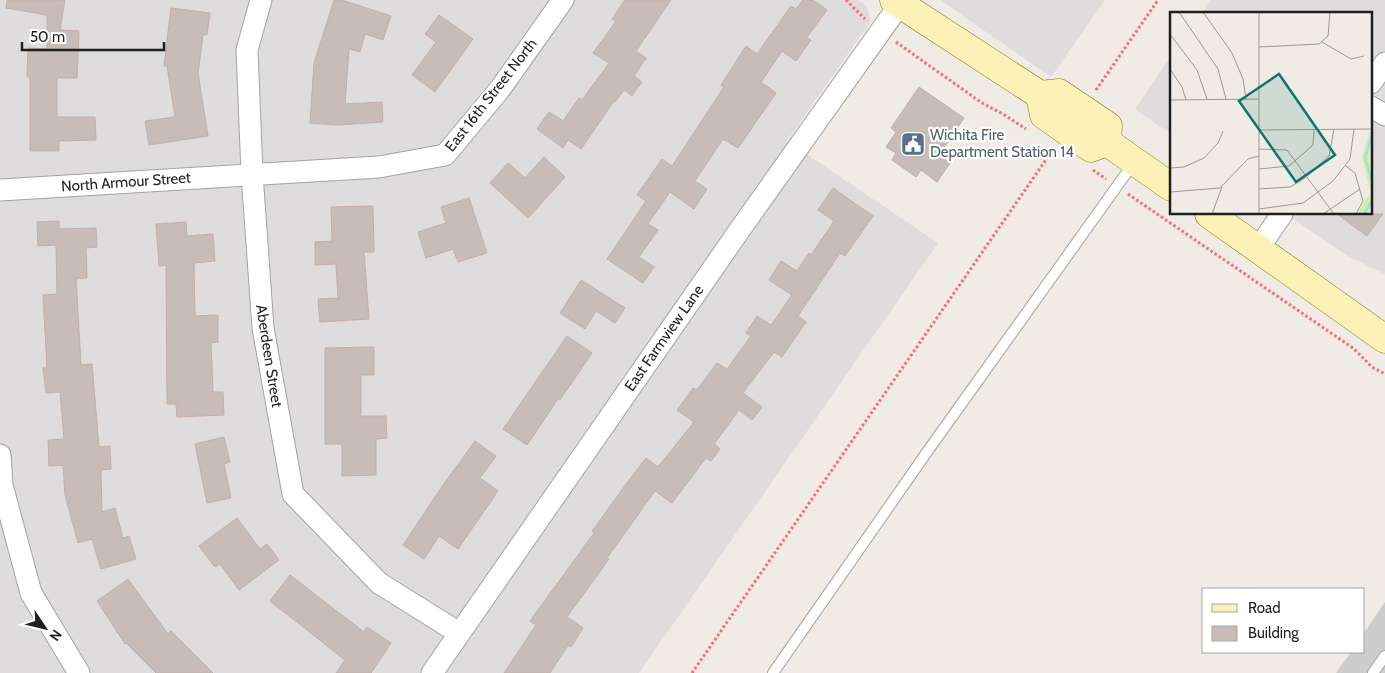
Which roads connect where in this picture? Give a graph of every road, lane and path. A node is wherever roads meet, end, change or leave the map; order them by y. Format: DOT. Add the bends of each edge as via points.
graph roads {
  1 [pos="261,0"];
  2 [pos="563,0"];
  3 [pos="1158,0"];
  4 [pos="897,2"];
  5 [pos="1385,63"];
  6 [pos="1372,81"];
  7 [pos="1095,91"];
  8 [pos="1372,108"];
  9 [pos="1385,115"];
  10 [pos="1054,148"];
  11 [pos="1135,161"];
  12 [pos="252,174"];
  13 [pos="1170,186"];
  14 [pos="0,190"];
  15 [pos="1210,215"];
  16 [pos="1281,215"];
  17 [pos="1258,249"];
  18 [pos="1385,339"];
  19 [pos="0,455"];
  20 [pos="459,633"];
  21 [pos="1385,656"];
  22 [pos="78,673"];
  23 [pos="432,673"];
  24 [pos="692,673"];
  25 [pos="773,673"];
  26 [pos="1374,673"];
  1 -- 12 [label="street, Aberdeen Street" via="247,50"];
  2 -- 12 [label="street, East 16th Street North" via="500,89 445,155 378,167"];
  3 -- 7 [label="path"];
  4 -- 11 [label="main road" via="1040,95 1059,92 1108,126 1107,142"];
  4 -- 20 [label="street, East Farmview Lane"];
  5 -- 6 [label="street"];
  8 -- 9 [label="street"];
  10 -- 24 [label="path"];
  11 -- 13 [label="main road"];
  11 -- 25 [label="lane"];
  12 -- 14 [label="street, North Armour Street"];
  12 -- 20 [label="street, Aberdeen Street" via="262,328 293,494 379,583"];
  15 -- 17 [label="main road"];
  16 -- 17 [label="street"];
  17 -- 18 [label="main road"];
  19 -- 22 [label="street" via="2,485 31,592"];
  20 -- 23 [label="street, East Farmview Lane"];
  21 -- 26 [label="lane"];
}
